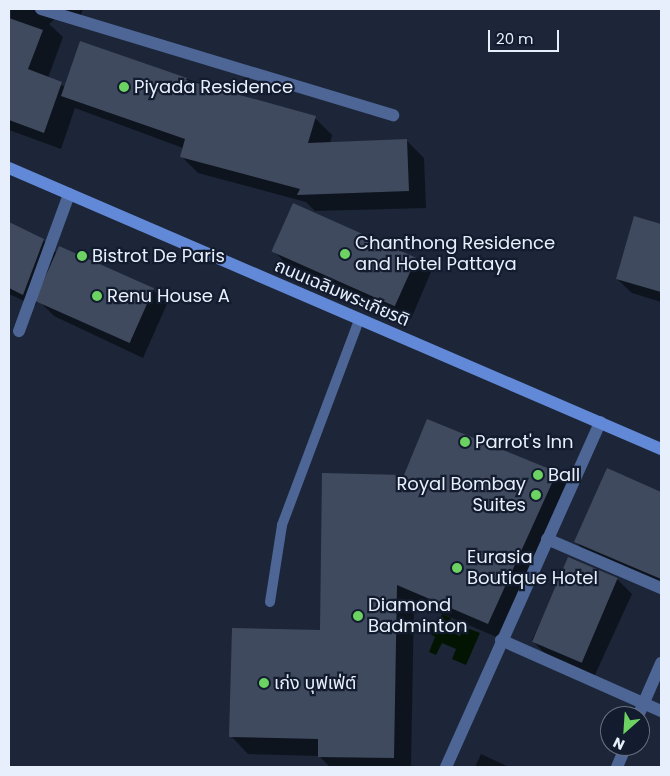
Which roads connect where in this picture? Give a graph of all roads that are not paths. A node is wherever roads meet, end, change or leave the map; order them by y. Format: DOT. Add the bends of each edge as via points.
graph roads {
  1 [pos="41,9"];
  2 [pos="393,115"];
  3 [pos="9,168"];
  4 [pos="69,194"];
  5 [pos="359,320"];
  6 [pos="19,331"];
  7 [pos="600,422"];
  8 [pos="661,449"];
  9 [pos="547,539"];
  10 [pos="661,588"];
  11 [pos="270,602"];
  12 [pos="501,640"];
  13 [pos="661,663"];
  14 [pos="643,703"];
  15 [pos="642,706"];
  16 [pos="661,711"];
  17 [pos="446,767"];
  1 -- 2 [label="street"];
  3 -- 4 [label="main road, ถนนเฉลิมพระเกียรติ"];
  4 -- 5 [label="main road, ถนนเฉลิมพระเกียรติ"];
  4 -- 6 [label="street"];
  5 -- 7 [label="main road, ถนนเฉลิมพระเกียรติ"];
  5 -- 11 [label="lane" via="282,525"];
  7 -- 8 [label="main road, ถนนเฉลิมพระเกียรติ"];
  7 -- 9 [label="street"];
  9 -- 10 [label="street"];
  9 -- 12 [label="street"];
  12 -- 14 [label="street"];
  12 -- 17 [label="street"];
  13 -- 14 [label="street"];
  14 -- 15 [label="street"];
  14 -- 16 [label="street"];
}
